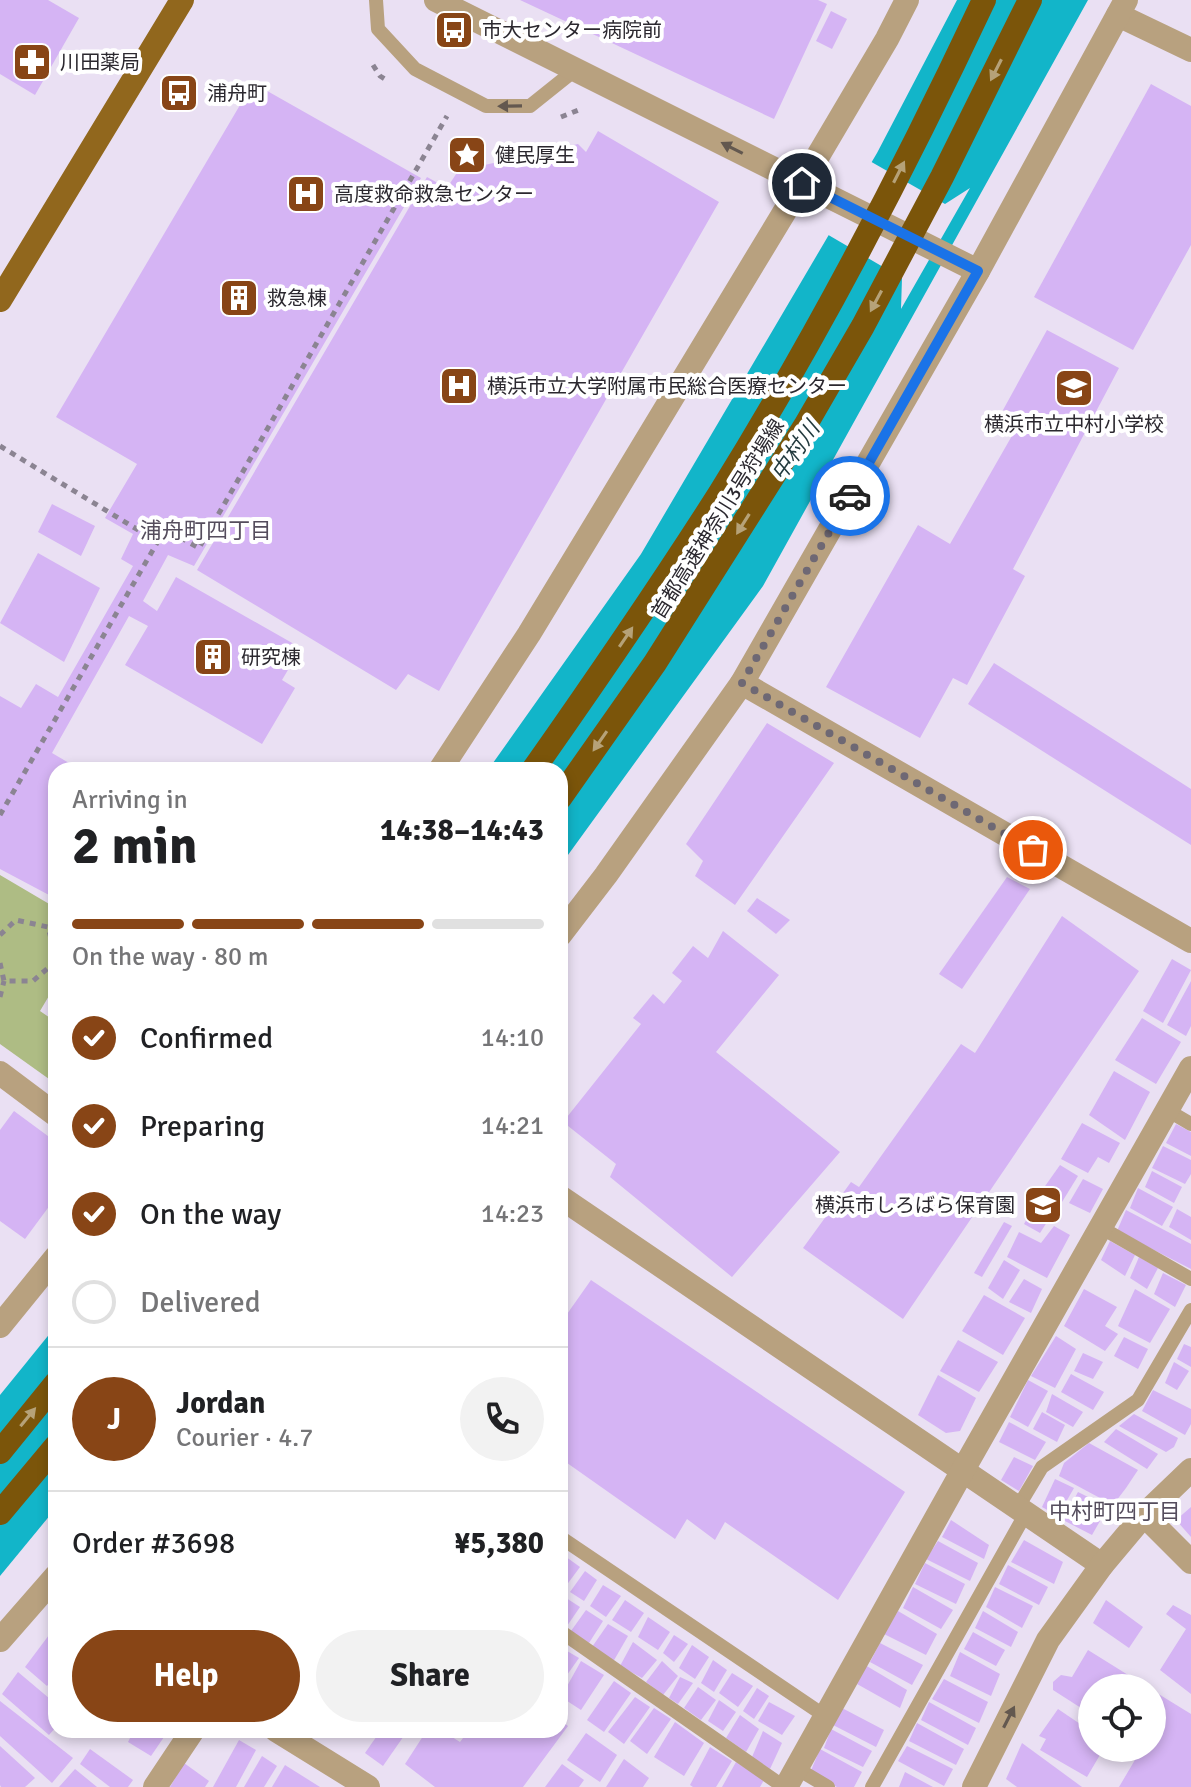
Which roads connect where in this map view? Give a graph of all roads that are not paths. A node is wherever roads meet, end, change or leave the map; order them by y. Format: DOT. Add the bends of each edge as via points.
graph roads {
  1 [pos="182,0"];
  2 [pos="376,0"];
  3 [pos="436,0"];
  4 [pos="907,0"];
  5 [pos="984,0"];
  6 [pos="1030,0"];
  7 [pos="1122,8"];
  8 [pos="1191,50"];
  9 [pos="575,70"];
  10 [pos="802,183"];
  11 [pos="978,271"];
  12 [pos="0,300"];
  13 [pos="742,683"];
  14 [pos="445,762"];
  15 [pos="539,762"];
  16 [pos="568,787"];
  17 [pos="568,925"];
  18 [pos="1191,941"];
  19 [pos="1191,1068"];
  20 [pos="0,1073"];
  21 [pos="48,1109"];
  22 [pos="1167,1110"];
  23 [pos="1191,1124"];
  24 [pos="568,1202"];
  25 [pos="1100,1227"];
  26 [pos="48,1267"];
  27 [pos="1191,1279"];
  28 [pos="1191,1310"];
  29 [pos="0,1326"];
  30 [pos="48,1393"];
  31 [pos="0,1452"];
  32 [pos="48,1456"];
  33 [pos="963,1470"];
  34 [pos="1191,1470"];
  35 [pos="1022,1510"];
  36 [pos="0,1513"];
  37 [pos="1144,1515"];
  38 [pos="568,1542"];
  39 [pos="1191,1562"];
  40 [pos="1102,1565"];
  41 [pos="48,1590"];
  42 [pos="568,1636"];
  43 [pos="0,1640"];
  44 [pos="825,1716"];
  45 [pos="188,1738"];
  46 [pos="289,1738"];
  47 [pos="789,1781"];
  48 [pos="155,1787"];
  49 [pos="368,1787"];
  50 [pos="828,1787"];
  51 [pos="872,1787"];
  52 [pos="974,1787"];
  1 -- 12 [label="main road"];
  9 -- 2 [label="lane, one-way" via="530,106 486,106 415,69 378,29"];
  3 -- 9 [label="street"];
  4 -- 10 [label="street"];
  15 -- 5 [label="highway, 首都高速神奈川3号狩場線, one-way, bridge" via="721,491 813,334"];
  6 -- 16 [label="highway, 首都高速神奈川3号狩場線, one-way, bridge" via="942,177 805,426 655,663"];
  7 -- 8 [label="street"];
  7 -- 11 [label="street"];
  10 -- 9 [label="street, one-way"];
  10 -- 11 [label="street"];
  10 -- 14 [label="street" via="529,634"];
  11 -- 13 [label="street"];
  13 -- 17 [label="street"];
  13 -- 18 [label="street"];
  19 -- 22 [label="street"];
  20 -- 21 [label="street"];
  22 -- 23 [label="lane"];
  22 -- 25 [label="street"];
  24 -- 33 [label="street"];
  25 -- 27 [label="lane"];
  25 -- 33 [label="street"];
  26 -- 29 [label="street"];
  28 -- 35 [label="lane" via="1138,1400 1042,1467"];
  31 -- 30 [label="highway, one-way"];
  32 -- 36 [label="highway"];
  33 -- 35 [label="street"];
  33 -- 44 [label="street"];
  34 -- 37 [label="street"];
  35 -- 40 [label="street"];
  35 -- 51 [label="lane"];
  37 -- 39 [label="street"];
  37 -- 40 [label="street"];
  38 -- 44 [label="lane"];
  52 -- 40 [label="street, one-way" via="1048,1640"];
  41 -- 43 [label="street"];
  42 -- 47 [label="lane"];
  44 -- 47 [label="street"];
  45 -- 48 [label="street"];
  46 -- 49 [label="street"];
  47 -- 50 [label="lane"];
}
